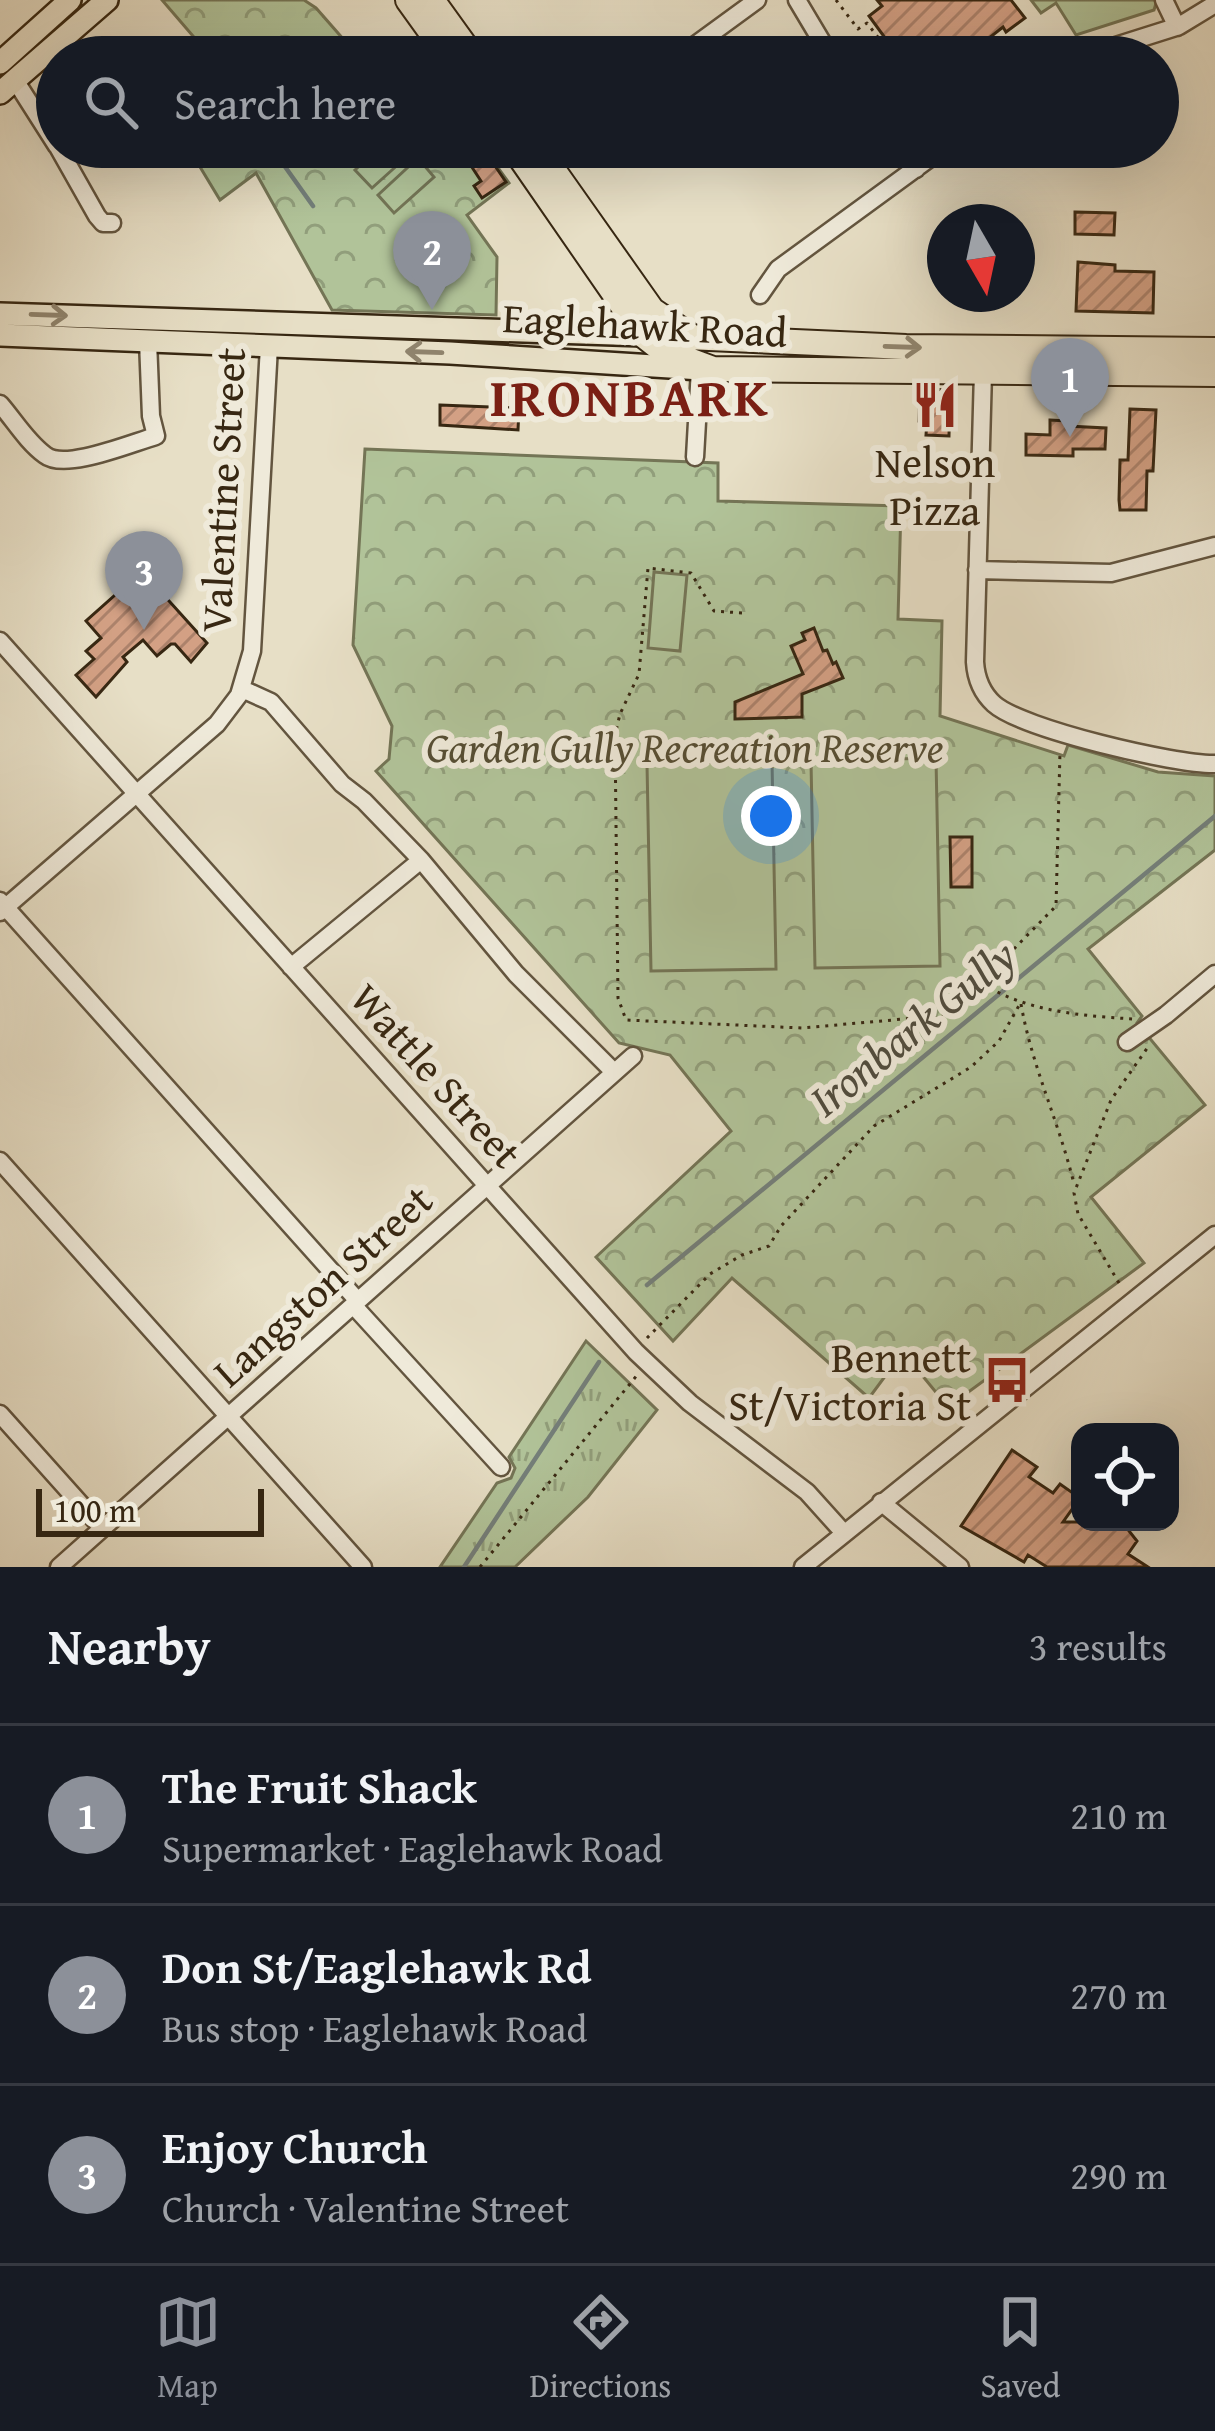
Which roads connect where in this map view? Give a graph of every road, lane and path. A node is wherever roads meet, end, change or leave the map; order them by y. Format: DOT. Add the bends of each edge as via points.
graph roads {
  1 [pos="107,0"];
  2 [pos="408,0"];
  3 [pos="432,0"];
  4 [pos="757,0"];
  5 [pos="797,0"];
  6 [pos="836,0"];
  7 [pos="1164,0"];
  8 [pos="1215,4"];
  9 [pos="78,6"];
  10 [pos="1177,27"];
  11 [pos="48,36"];
  12 [pos="434,36"];
  13 [pos="458,36"];
  14 [pos="708,36"];
  15 [pos="818,36"];
  16 [pos="877,36"];
  17 [pos="1148,36"];
  18 [pos="36,48"];
  19 [pos="5,79"];
  20 [pos="36,119"];
  21 [pos="70,168"];
  22 [pos="528,168"];
  23 [pos="552,168"];
  24 [pos="916,169"];
  25 [pos="112,224"];
  26 [pos="760,295"];
  27 [pos="0,314"];
  28 [pos="574,334"];
  29 [pos="0,335"];
  30 [pos="270,335"];
  31 [pos="643,335"];
  32 [pos="691,336"];
  33 [pos="148,340"];
  34 [pos="1215,347"];
  35 [pos="983,360"];
  36 [pos="589,364"];
  37 [pos="707,369"];
  38 [pos="1215,374"];
  39 [pos="0,404"];
  40 [pos="694,457"];
  41 [pos="1215,546"];
  42 [pos="977,570"];
  43 [pos="742,613"];
  44 [pos="0,641"];
  45 [pos="242,689"];
  46 [pos="1060,752"];
  47 [pos="1215,764"];
  48 [pos="135,792"];
  49 [pos="421,860"];
  50 [pos="2,907"];
  51 [pos="291,967"];
  52 [pos="1215,974"];
  53 [pos="982,983"];
  54 [pos="1021,1002"];
  55 [pos="1153,1032"];
  56 [pos="1127,1042"];
  57 [pos="632,1056"];
  58 [pos="614,1072"];
  59 [pos="0,1161"];
  60 [pos="488,1185"];
  61 [pos="1075,1188"];
  62 [pos="1215,1235"];
  63 [pos="1119,1283"];
  64 [pos="355,1303"];
  65 [pos="636,1352"];
  66 [pos="0,1414"];
  67 [pos="228,1417"];
  68 [pos="501,1466"];
  69 [pos="880,1502"];
  70 [pos="102,1528"];
  71 [pos="843,1532"];
  72 [pos="59,1567"];
  73 [pos="363,1567"];
  74 [pos="480,1567"];
  75 [pos="803,1567"];
  76 [pos="960,1567"];
  1 -- 9 [label="main road"];
  2 -- 12 [label="highway"];
  3 -- 13 [label="highway"];
  4 -- 14 [label="street"];
  5 -- 15 [label="street"];
  6 -- 16 [label="path" via="858,29 867,22"];
  7 -- 10 [label="street"];
  8 -- 10 [label="street"];
  9 -- 11 [label="main road"];
  10 -- 17 [label="street"];
  18 -- 19 [label="main road"];
  19 -- 20 [label="street"];
  21 -- 25 [label="street" via="100,220"];
  22 -- 31 [label="highway"];
  23 -- 32 [label="highway" via="652,310"];
  24 -- 26 [label="street" via="778,269"];
  27 -- 30 [label="main road, Eaglehawk Road, one-way"];
  28 -- 30 [label="main road, Eaglehawk Road"];
  28 -- 31 [label="main road, Eaglehawk Road"];
  28 -- 36 [label="main road"];
  29 -- 33 [label="main road, Eaglehawk Road"];
  30 -- 33 [label="main road, Eaglehawk Road"];
  36 -- 30 [label="main road, Eaglehawk Road, one-way"];
  30 -- 45 [label="street, Valentine Street" via="252,651"];
  31 -- 32 [label="highway, Eaglehawk Road"];
  31 -- 37 [label="highway"];
  32 -- 35 [label="highway, Eaglehawk Road, one-way"];
  33 -- 39 [label="street" via="156,436 55,460"];
  34 -- 35 [label="highway, Eaglehawk Road"];
  35 -- 37 [label="highway, Eaglehawk Road"];
  35 -- 38 [label="highway, Eaglehawk Road"];
  35 -- 42 [label="street"];
  36 -- 37 [label="main road, Eaglehawk Road"];
  37 -- 40 [label="street"];
  41 -- 42 [label="street" via="1111,573"];
  42 -- 47 [label="street" via="975,662 994,704 1136,753"];
  43 -- 53 [label="path" via="710,607 691,573 648,568 640,674 614,744 622,1016 746,1027 877,1023 946,1014"];
  44 -- 48 [label="street, Wattle Street"];
  45 -- 48 [label="street, Valentine Street" via="217,724"];
  45 -- 49 [label="street" via="271,702"];
  46 -- 53 [label="path" via="1058,901"];
  48 -- 50 [label="street, Valentine Street"];
  48 -- 51 [label="street, Wattle Street"];
  49 -- 51 [label="street"];
  49 -- 58 [label="street" via="516,974"];
  50 -- 64 [label="street"];
  51 -- 60 [label="street, Wattle Street"];
  52 -- 55 [label="street"];
  53 -- 54 [label="path"];
  54 -- 55 [label="path" via="1141,1020"];
  54 -- 61 [label="path"];
  54 -- 65 [label="path" via="999,1041 971,1067 874,1126 769,1246 710,1274"];
  55 -- 56 [label="street"];
  55 -- 61 [label="path" via="1111,1100"];
  57 -- 58 [label="street, Langston Street"];
  58 -- 60 [label="street, Langston Street"];
  59 -- 67 [label="street"];
  60 -- 64 [label="street, Langston Street"];
  60 -- 65 [label="street, Wattle Street"];
  61 -- 63 [label="path" via="1075,1207"];
  62 -- 69 [label="street"];
  64 -- 67 [label="street, Langston Street"];
  64 -- 68 [label="street"];
  65 -- 71 [label="street, Wattle Street" via="807,1492"];
  65 -- 74 [label="path" via="638,1376"];
  66 -- 70 [label="street"];
  67 -- 70 [label="street, Langston Street"];
  67 -- 73 [label="street"];
  69 -- 71 [label="street"];
  69 -- 76 [label="street"];
  70 -- 72 [label="street, Langston Street"];
  71 -- 75 [label="street"];
}
